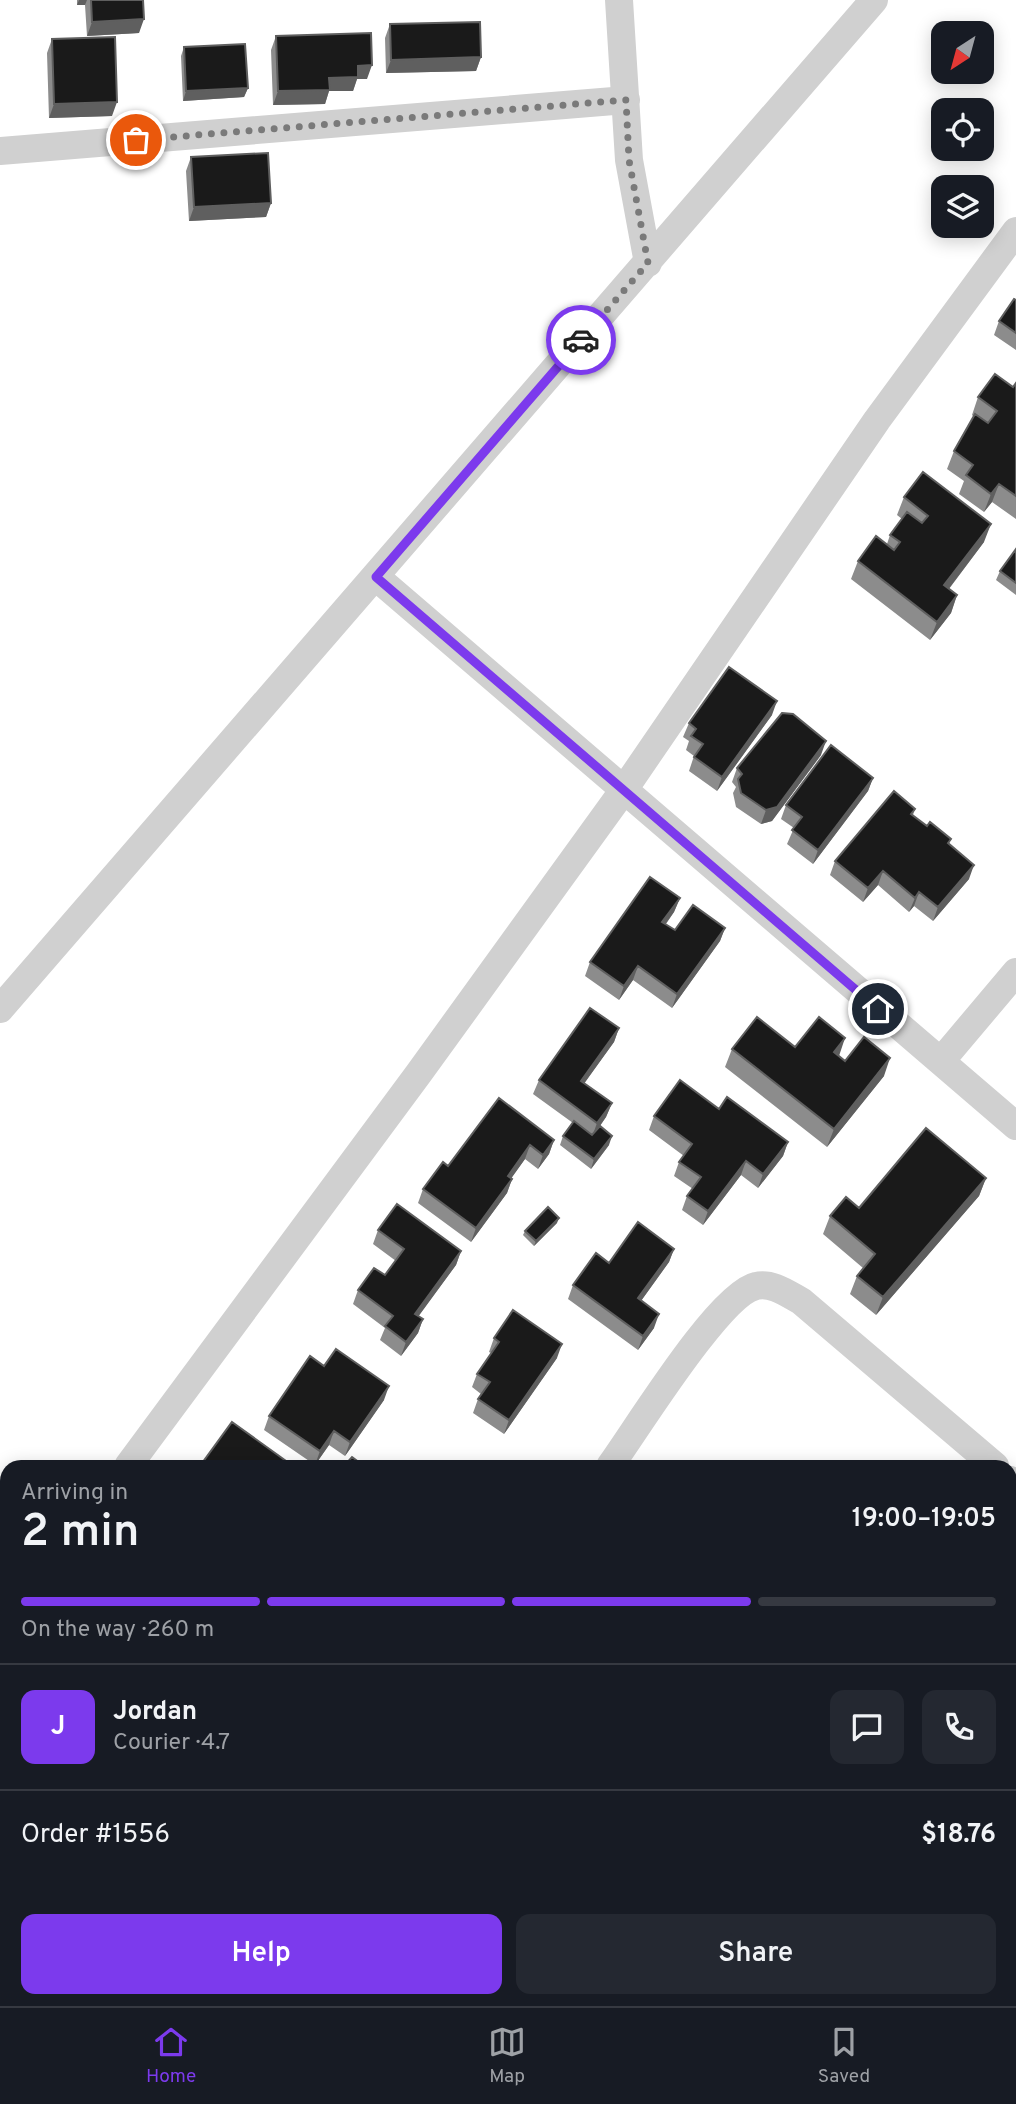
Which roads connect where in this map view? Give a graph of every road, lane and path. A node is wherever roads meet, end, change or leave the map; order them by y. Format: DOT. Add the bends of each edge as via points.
graph roads {
  1 [pos="619,0"];
  2 [pos="874,0"];
  3 [pos="626,100"];
  4 [pos="0,151"];
  5 [pos="1016,231"];
  6 [pos="648,263"];
  7 [pos="376,577"];
  8 [pos="622,791"];
  9 [pos="1016,972"];
  10 [pos="0,1009"];
  11 [pos="941,1061"];
  12 [pos="1016,1126"];
  13 [pos="132,1460"];
  14 [pos="614,1460"];
  15 [pos="988,1460"];
  1 -- 3 [label="street"];
  2 -- 6 [label="street"];
  3 -- 4 [label="street"];
  3 -- 6 [label="street" via="629,160"];
  5 -- 8 [label="street" via="877,420"];
  6 -- 7 [label="street"];
  7 -- 8 [label="street"];
  7 -- 10 [label="street"];
  8 -- 11 [label="street"];
  8 -- 13 [label="street"];
  9 -- 11 [label="street"];
  11 -- 12 [label="street"];
  14 -- 15 [label="street" via="704,1332 734,1300 755,1286 778,1288 801,1301"];
}
